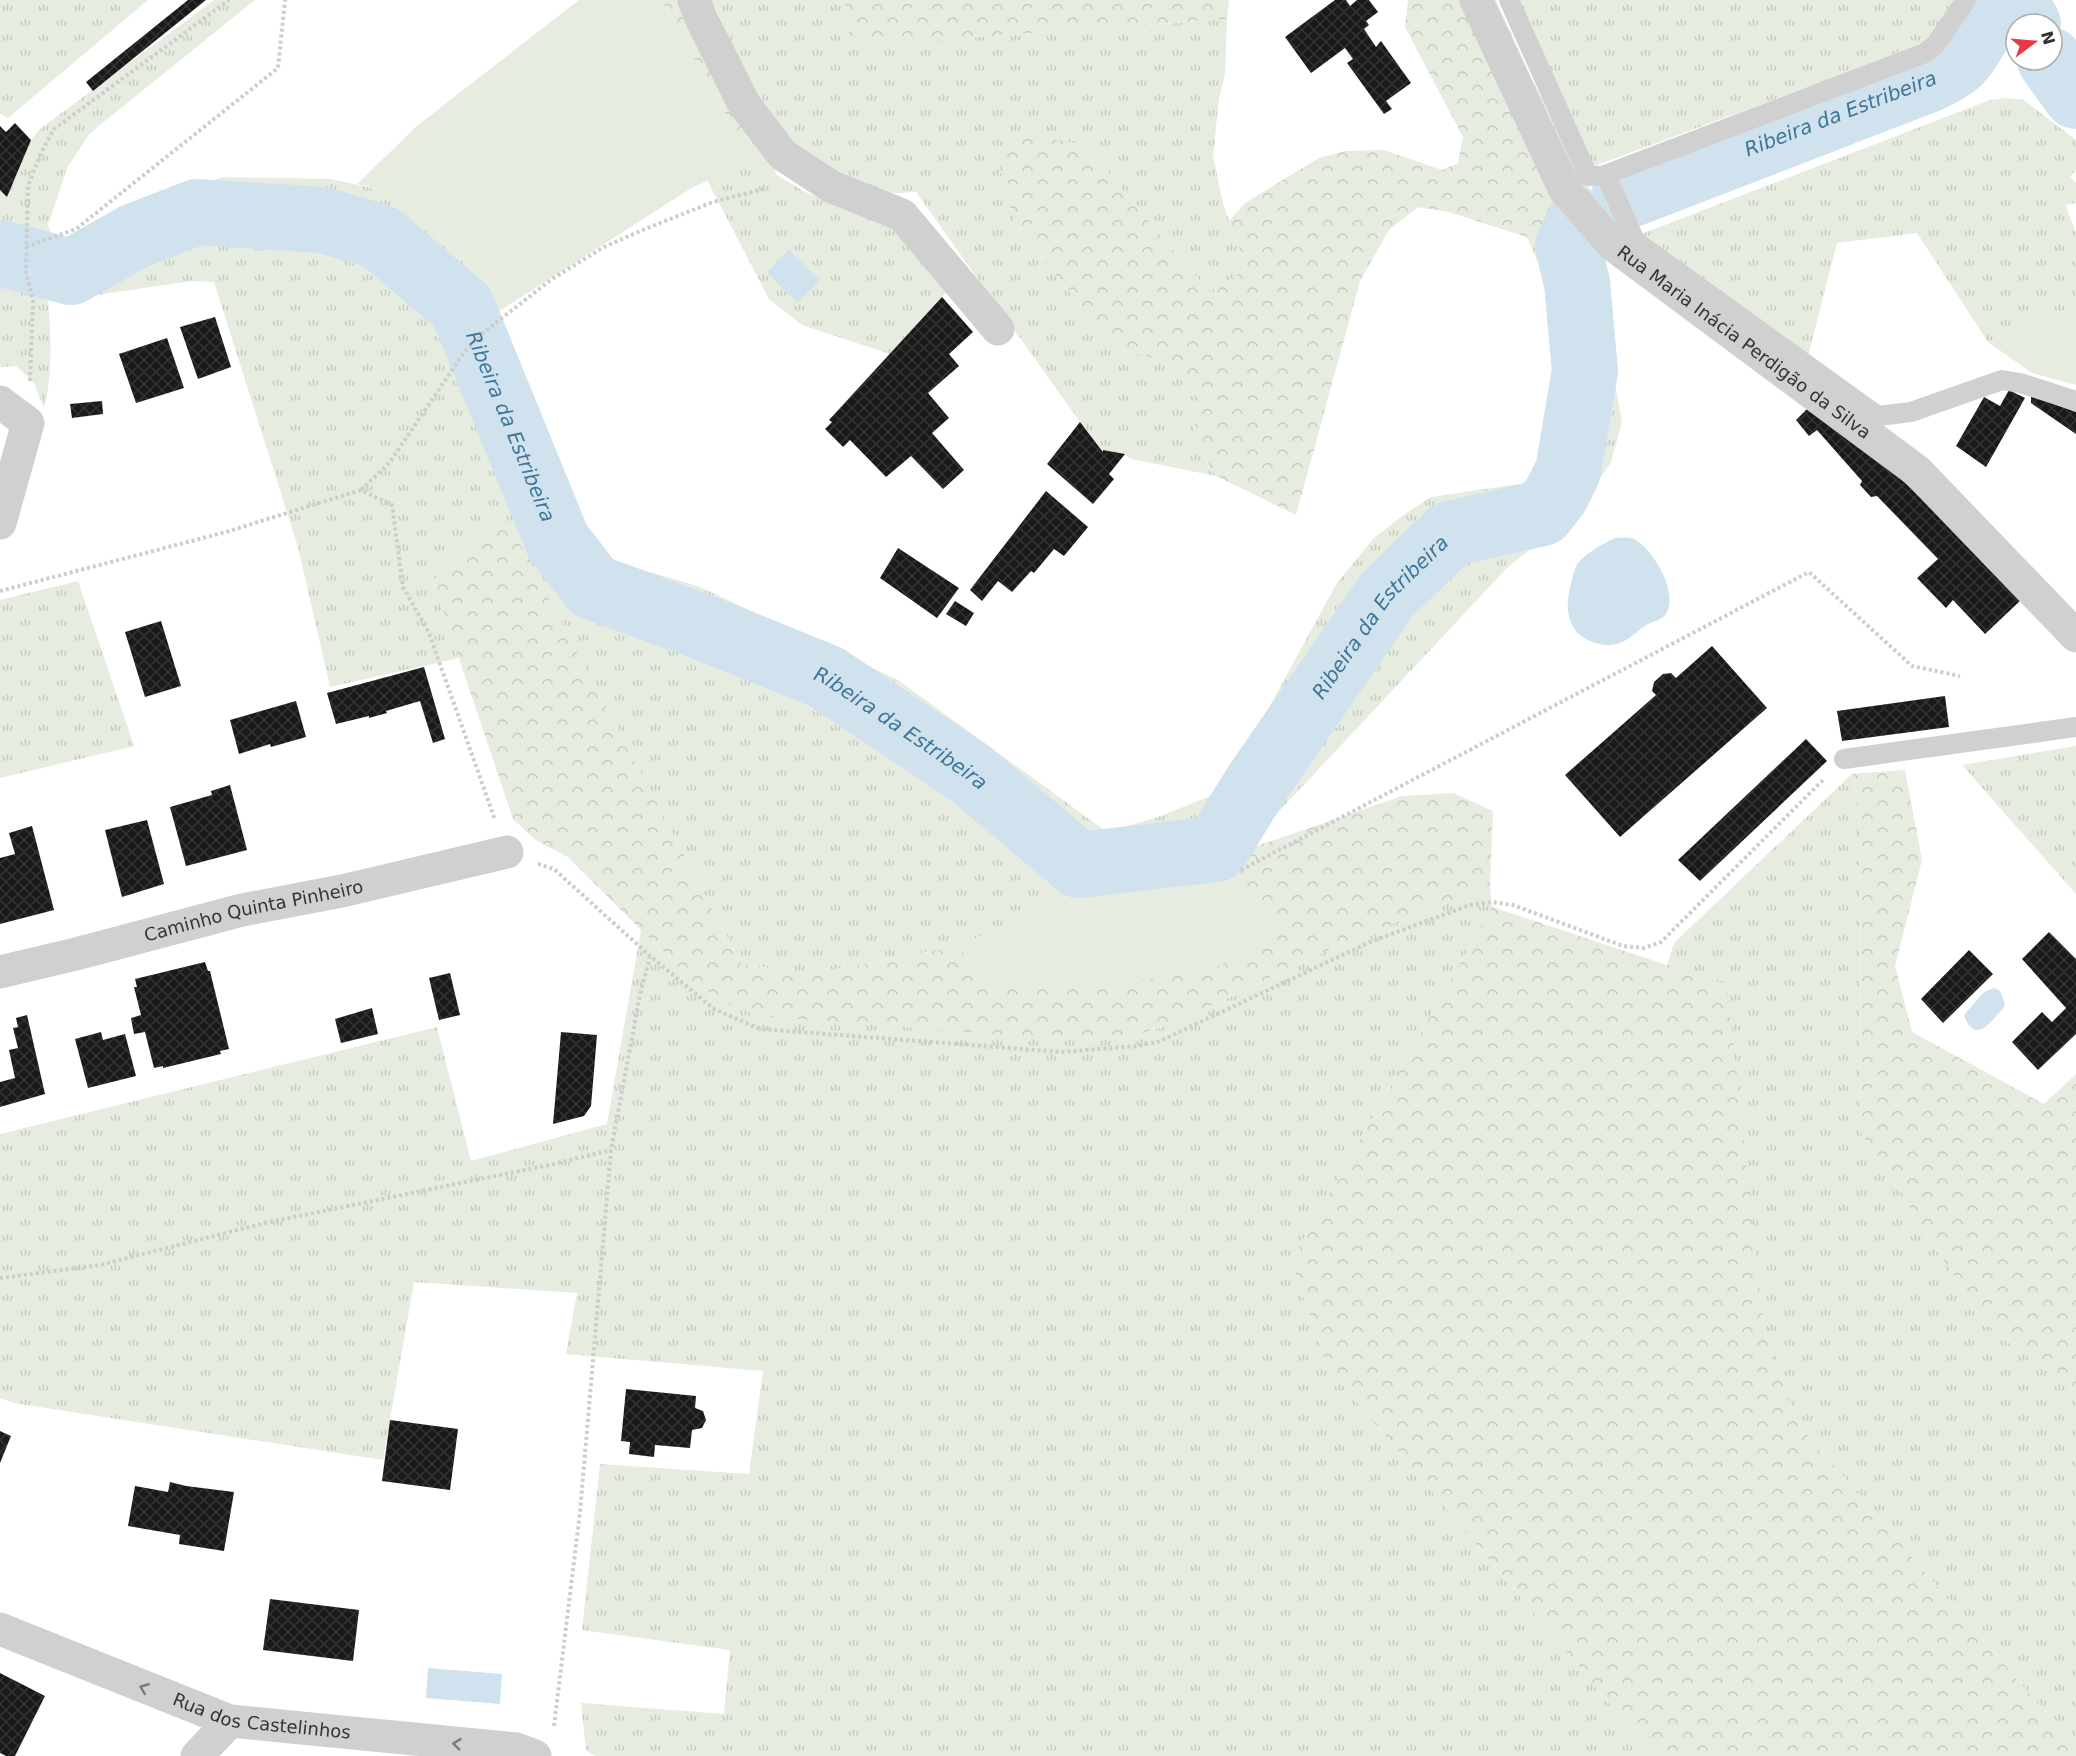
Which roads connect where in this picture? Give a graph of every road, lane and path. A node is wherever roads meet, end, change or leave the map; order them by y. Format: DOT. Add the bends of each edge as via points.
graph roads {
  1 [pos="229,0"];
  2 [pos="285,0"];
  3 [pos="694,0"];
  4 [pos="1476,0"];
  5 [pos="1509,0"];
  6 [pos="1966,0"];
  7 [pos="807,170"];
  8 [pos="1606,175"];
  9 [pos="27,247"];
  10 [pos="998,329"];
  11 [pos="2076,401"];
  12 [pos="0,402"];
  13 [pos="28,423"];
  14 [pos="361,490"];
  15 [pos="0,523"];
  16 [pos="0,591"];
  17 [pos="2076,636"];
  18 [pos="1960,676"];
  19 [pos="2076,727"];
  20 [pos="1844,759"];
  21 [pos="507,852"];
  22 [pos="1241,870"];
  23 [pos="650,956"];
  24 [pos="0,972"];
  25 [pos="611,1150"];
  26 [pos="0,1278"];
  27 [pos="0,1629"];
  28 [pos="230,1721"];
  29 [pos="544,1744"];
  30 [pos="197,1756"];
  1 -- 9 [label="path" via="54,129 28,186"];
  2 -- 9 [label="path" via="278,68 76,229"];
  3 -- 7 [label="street" via="744,104 783,155"];
  4 -- 17 [label="street, Rua Maria Inácia Perdigão da Silva" via="1565,190 1613,245 1917,471"];
  5 -- 8 [label="lane" via="1588,176"];
  6 -- 8 [label="lane" via="1936,44 1925,53"];
  7 -- 10 [label="street" via="832,187 902,215"];
  7 -- 14 [label="path" via="772,187 713,202 604,247 552,279 465,351 390,462"];
  8 -- 11 [label="lane" via="1635,241 1878,416 1911,412 2002,380"];
  9 -- 13 [label="path" via="26,272 33,301"];
  12 -- 13 [label="street"];
  13 -- 15 [label="street"];
  14 -- 16 [label="path" via="226,532"];
  14 -- 21 [label="path" via="392,505 403,587 429,633"];
  18 -- 22 [label="path" via="1912,666 1809,572"];
  19 -- 20 [label="lane"];
  20 -- 23 [label="path" via="1661,942 1644,948 1623,946 1514,905 1492,902 1470,906 1370,942 1158,1042 1136,1046 1062,1052 760,1029 714,1009"];
  21 -- 23 [label="path" via="554,869"];
  21 -- 24 [label="street, Caminho Quinta Pinheiro" via="242,910"];
  23 -- 25 [label="path"];
  25 -- 26 [label="path" via="265,1223 100,1265"];
  25 -- 29 [label="path" via="580,1512"];
  28 -- 27 [label="street, Rua dos Castelinhos, one-way"];
  29 -- 28 [label="street, Rua dos Castelinhos, one-way" via="516,1749"];
  28 -- 30 [label="street"];
}
